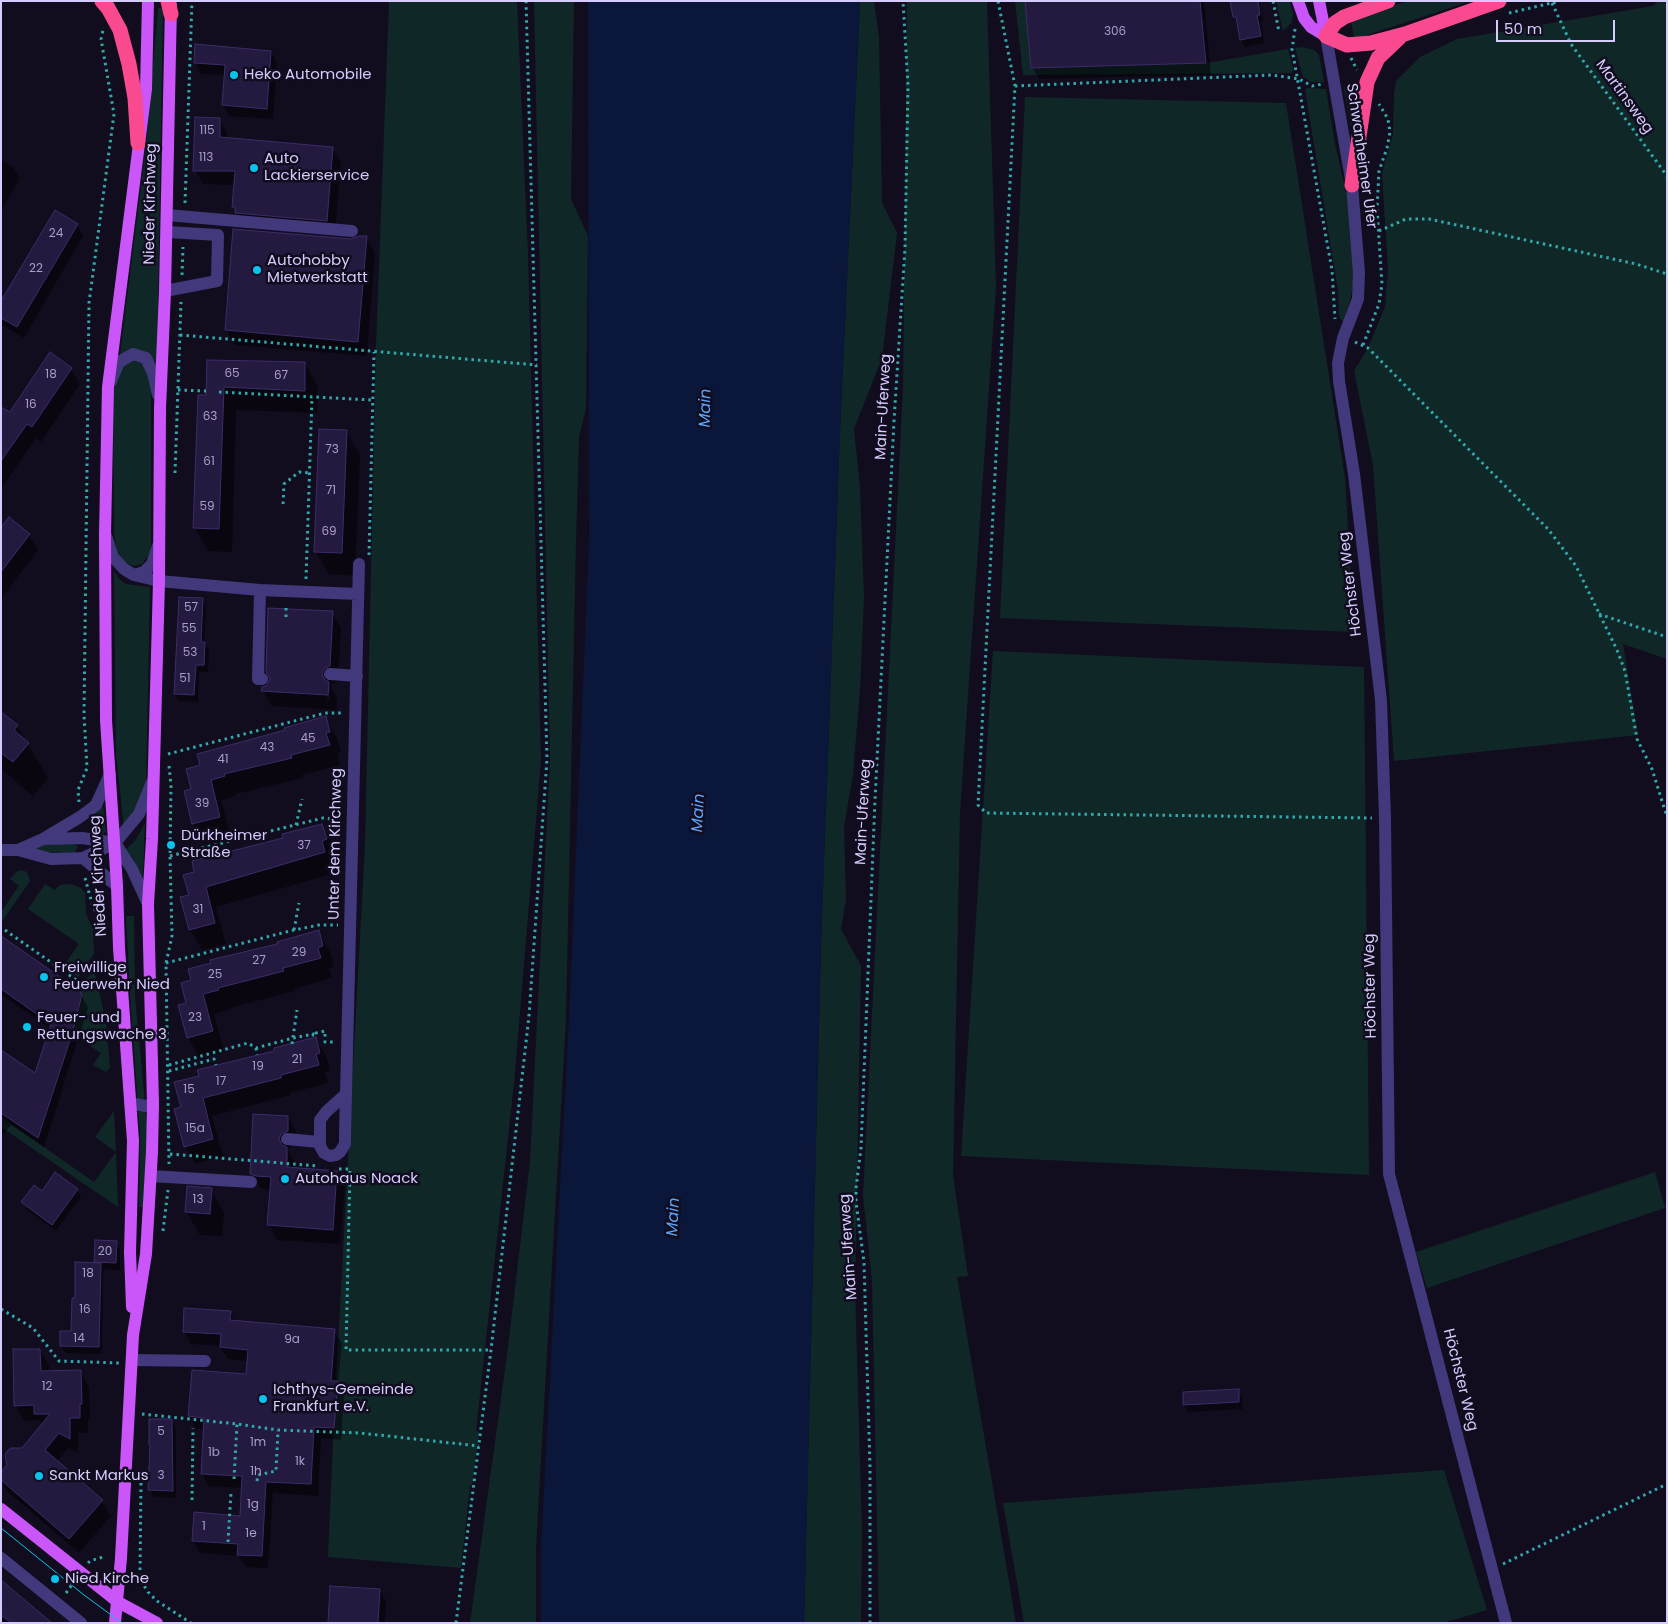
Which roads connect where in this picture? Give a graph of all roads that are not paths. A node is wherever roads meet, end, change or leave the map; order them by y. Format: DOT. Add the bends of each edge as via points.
graph roads {
  1 [pos="102,1"];
  2 [pos="148,1"];
  3 [pos="1319,1"];
  4 [pos="1388,1"];
  5 [pos="1298,4"];
  6 [pos="170,5"];
  7 [pos="1504,7"];
  8 [pos="1405,34"];
  9 [pos="1326,36"];
  10 [pos="138,143"];
  11 [pos="1352,185"];
  12 [pos="167,214"];
  13 [pos="352,231"];
  14 [pos="167,232"];
  15 [pos="165,292"];
  16 [pos="1343,338"];
  17 [pos="108,387"];
  18 [pos="160,408"];
  19 [pos="106,536"];
  20 [pos="158,544"];
  21 [pos="359,564"];
  22 [pos="134,575"];
  23 [pos="159,581"];
  24 [pos="260,590"];
  25 [pos="358,594"];
  26 [pos="330,674"];
  27 [pos="357,676"];
  28 [pos="262,679"];
  29 [pos="110,774"];
  30 [pos="152,782"];
  31 [pos="43,839"];
  32 [pos="115,843"];
  33 [pos="1,850"];
  34 [pos="18,850"];
  35 [pos="83,858"];
  36 [pos="117,886"];
  37 [pos="148,904"];
  38 [pos="346,1094"];
  39 [pos="130,1102"];
  40 [pos="153,1104"];
  41 [pos="288,1136"];
  42 [pos="319,1138"];
  43 [pos="151,1176"];
  44 [pos="251,1182"];
  45 [pos="133,1334"];
  46 [pos="132,1360"];
  47 [pos="205,1361"];
  48 [pos="1,1509"];
  49 [pos="1,1558"];
  50 [pos="118,1602"];
  51 [pos="81,1623"];
  52 [pos="115,1623"];
  53 [pos="157,1623"];
  54 [pos="1506,1623"];
  1 -- 10 [label="highway" via="120,30 129,64"];
  2 -- 10 [label="main road, Nieder Kirchweg" via="146,89"];
  3 -- 9 [label="main road, Schwanheimer Ufer"];
  4 -- 9 [label="highway" via="1344,17"];
  5 -- 9 [label="main road" via="1304,18"];
  6 -- 12 [label="main road, Nieder Kirchweg"];
  7 -- 8 [label="highway"];
  8 -- 9 [label="highway" via="1371,43 1347,45"];
  8 -- 11 [label="highway" via="1378,58 1367,82"];
  9 -- 11 [label="street, Schwanheimer Ufer"];
  10 -- 17 [label="main road, Nieder Kirchweg"];
  11 -- 16 [label="street, Schwanheimer Ufer" via="1359,288 1354,314"];
  12 -- 13 [label="street"];
  12 -- 14 [label="main road, Nieder Kirchweg"];
  14 -- 15 [label="main road, Nieder Kirchweg"];
  14 -- 15 [label="street" via="218,234 217,281"];
  15 -- 18 [label="main road, Nieder Kirchweg"];
  16 -- 54 [label="street, Höchster Weg" via="1338,362 1339,381 1354,474 1381,700 1389,1174"];
  17 -- 18 [label="street, Nieder Kirchweg" via="119,362 133,354 146,358 154,373"];
  17 -- 19 [label="main road, Nieder Kirchweg"];
  18 -- 20 [label="main road, Nieder Kirchweg"];
  19 -- 22 [label="street, Nieder Kirchweg" via="113,557"];
  19 -- 29 [label="main road, Nieder Kirchweg" via="106,720"];
  20 -- 22 [label="street, Nieder Kirchweg" via="152,564 144,572"];
  20 -- 23 [label="main road, Nieder Kirchweg"];
  21 -- 25 [label="street, Unter dem Kirchweg"];
  22 -- 23 [label="street, Nieder Kirchweg"];
  23 -- 24 [label="street"];
  23 -- 30 [label="main road, Nieder Kirchweg"];
  24 -- 25 [label="street"];
  24 -- 28 [label="street" via="258,679"];
  25 -- 27 [label="street, Unter dem Kirchweg"];
  26 -- 27 [label="street"];
  27 -- 38 [label="street, Unter dem Kirchweg"];
  29 -- 31 [label="street" via="96,805"];
  29 -- 32 [label="main road, Nieder Kirchweg"];
  30 -- 32 [label="street" via="139,814"];
  30 -- 37 [label="main road, Nieder Kirchweg"];
  31 -- 32 [label="street" via="82,838"];
  31 -- 34 [label="street"];
  32 -- 35 [label="street"];
  32 -- 36 [label="main road, Nieder Kirchweg"];
  32 -- 37 [label="street" via="132,868"];
  33 -- 34 [label="street"];
  34 -- 35 [label="street" via="51,858"];
  35 -- 36 [label="street"];
  36 -- 39 [label="main road, Nieder Kirchweg"];
  37 -- 40 [label="main road, Nieder Kirchweg"];
  38 -- 42 [label="street" via="322,1116"];
  38 -- 42 [label="street, Unter dem Kirchweg" via="345,1139 340,1152 330,1156 324,1153"];
  39 -- 40 [label="street" via="145,1106"];
  39 -- 45 [label="main road, Nieder Kirchweg"];
  40 -- 43 [label="main road, Nieder Kirchweg"];
  41 -- 42 [label="street"];
  43 -- 44 [label="street"];
  43 -- 45 [label="main road, Nieder Kirchweg" via="146,1254"];
  45 -- 46 [label="main road, Nieder Kirchweg"];
  46 -- 47 [label="street"];
  46 -- 50 [label="main road, Nieder Kirchweg"];
  48 -- 50 [label="main road"];
  49 -- 51 [label="street"];
  50 -- 52 [label="main road, Nieder Kirchweg"];
  50 -- 53 [label="main road"];
}
